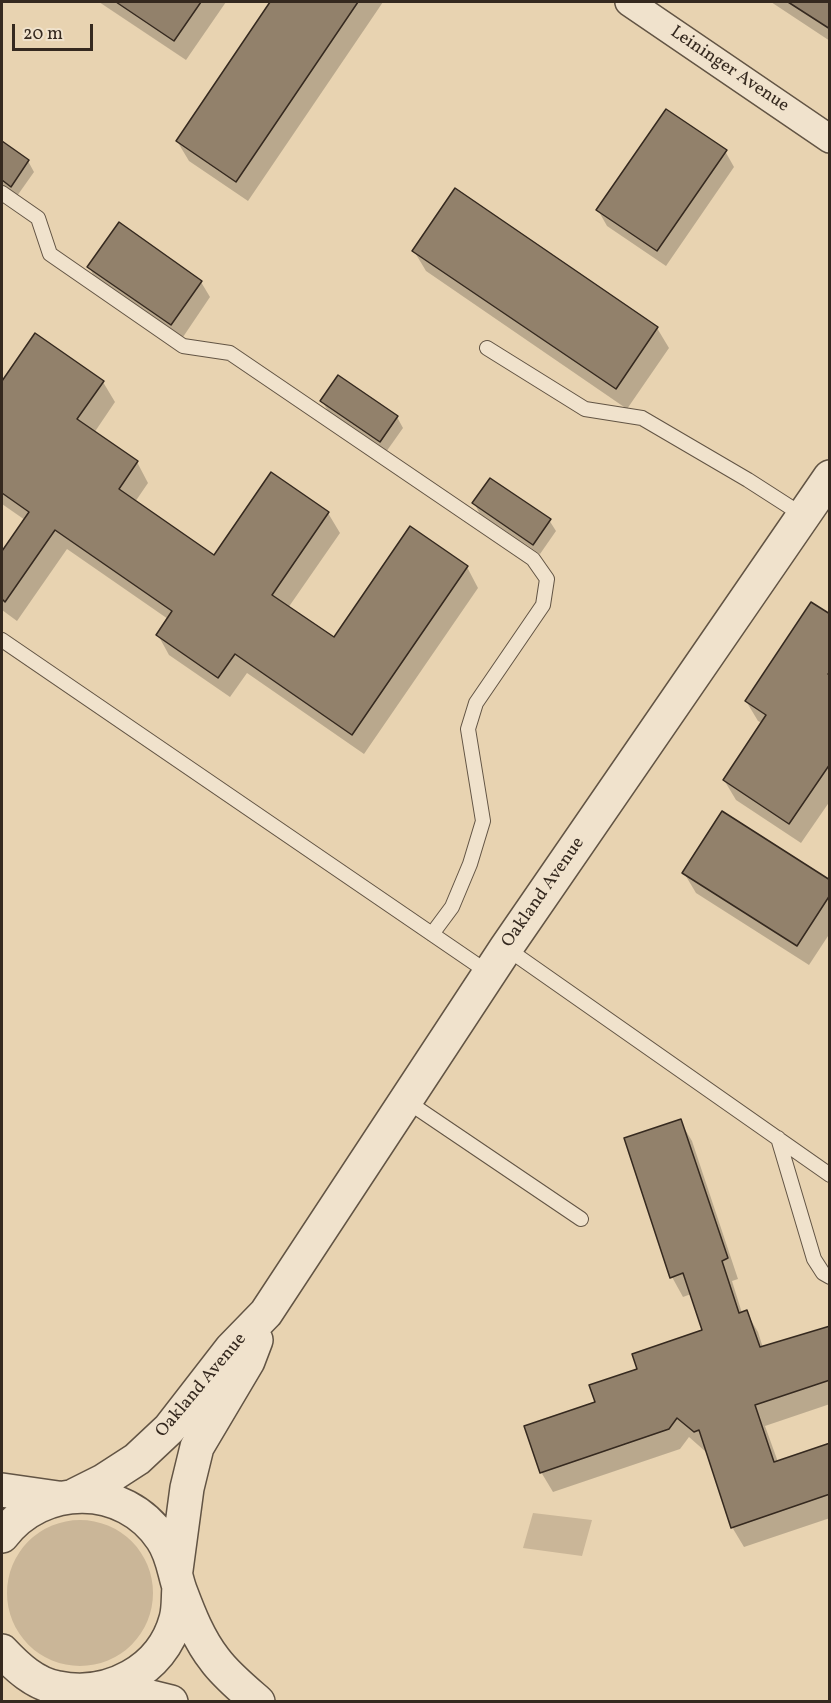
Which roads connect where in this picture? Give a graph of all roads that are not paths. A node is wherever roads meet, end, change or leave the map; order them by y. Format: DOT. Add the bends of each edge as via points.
graph roads {
  1 [pos="629,2"];
  2 [pos="830,139"];
  3 [pos="2,193"];
  4 [pos="487,348"];
  5 [pos="827,486"];
  6 [pos="804,516"];
  7 [pos="2,640"];
  8 [pos="432,934"];
  9 [pos="498,961"];
  10 [pos="405,1100"];
  11 [pos="778,1138"];
  12 [pos="830,1175"];
  13 [pos="581,1219"];
  14 [pos="830,1277"];
  15 [pos="266,1312"];
  16 [pos="2,1490"];
  17 [pos="66,1496"];
  18 [pos="2,1536"];
  19 [pos="178,1579"];
  20 [pos="2,1651"];
  21 [pos="91,1693"];
  22 [pos="171,1701"];
  23 [pos="258,1701"];
  1 -- 2 [label="street, Leininger Avenue"];
  3 -- 8 [label="lane" via="38,218 50,254 183,346 230,353 533,559 547,579 543,606 476,703 468,729 483,821 452,907"];
  4 -- 6 [label="lane" via="585,409 642,418"];
  5 -- 6 [label="street, Oakland Avenue"];
  6 -- 9 [label="street, Oakland Avenue"];
  7 -- 8 [label="lane"];
  8 -- 9 [label="lane"];
  9 -- 10 [label="street, Oakland Avenue"];
  9 -- 11 [label="lane"];
  10 -- 13 [label="lane"];
  10 -- 15 [label="street, Oakland Avenue"];
  11 -- 12 [label="lane"];
  11 -- 14 [label="lane" via="814,1259"];
  15 -- 17 [label="street, Oakland Avenue" via="231,1349 169,1429 137,1459 103,1481"];
  15 -- 19 [label="street, Oakland Avenue" via="248,1361 197,1447 187,1488"];
  16 -- 17 [label="street"];
  17 -- 18 [label="street, Oakland Avenue" via="27,1511"];
  17 -- 19 [label="street" via="109,1499 139,1514 162,1539"];
  19 -- 21 [label="street, Oakland Avenue" via="176,1620 162,1649 139,1672"];
  19 -- 23 [label="street" via="193,1621 215,1660"];
  20 -- 21 [label="street" via="26,1675 56,1688"];
  21 -- 22 [label="street"];
}
